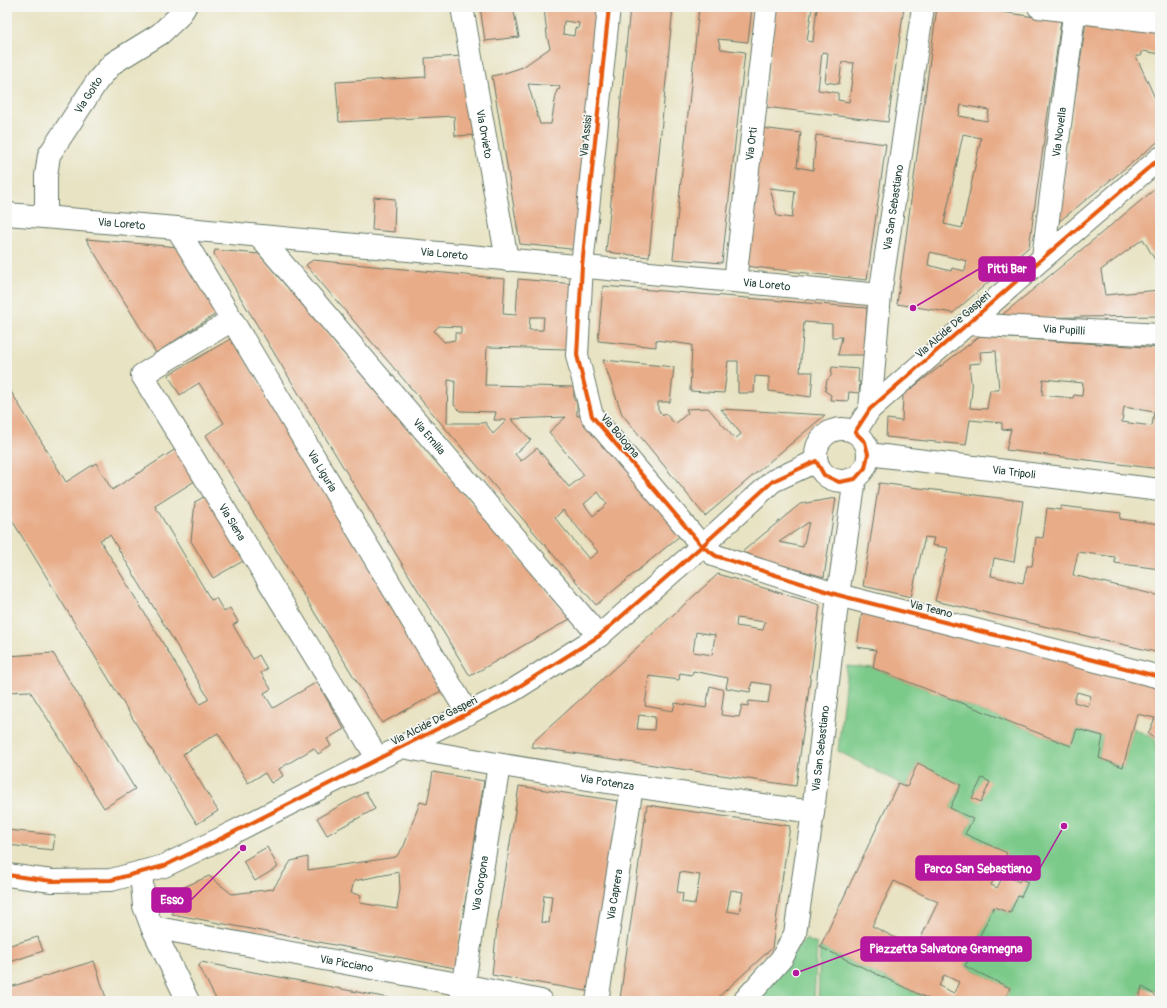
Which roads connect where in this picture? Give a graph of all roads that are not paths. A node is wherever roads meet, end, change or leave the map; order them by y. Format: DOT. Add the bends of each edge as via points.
graph roads {
  1 [pos="185,7"];
  2 [pos="462,7"];
  3 [pos="609,7"];
  4 [pos="767,7"];
  5 [pos="923,7"];
  6 [pos="1039,7"];
  7 [pos="1075,9"];
  8 [pos="1148,16"];
  9 [pos="1160,158"];
  10 [pos="7,214"];
  11 [pos="46,217"];
  12 [pos="176,228"];
  13 [pos="259,236"];
  14 [pos="1043,258"];
  15 [pos="507,260"];
  16 [pos="582,266"];
  17 [pos="735,280"];
  18 [pos="880,295"];
  19 [pos="232,320"];
  20 [pos="968,324"];
  21 [pos="1160,335"];
  22 [pos="870,409"];
  23 [pos="855,432"];
  24 [pos="868,454"];
  25 [pos="816,461"];
  26 [pos="855,479"];
  27 [pos="1160,490"];
  28 [pos="702,546"];
  29 [pos="838,594"];
  30 [pos="599,636"];
  31 [pos="1160,677"];
  32 [pos="468,714"];
  33 [pos="402,747"];
  34 [pos="378,759"];
  35 [pos="499,765"];
  36 [pos="632,787"];
  37 [pos="813,812"];
  38 [pos="141,872"];
  39 [pos="7,875"];
  40 [pos="152,927"];
  41 [pos="462,993"];
  42 [pos="188,1001"];
  43 [pos="541,1001"];
  44 [pos="597,1001"];
  45 [pos="744,1001"];
  1 -- 11 [label="street, Via Goito" via="178,18 160,34 113,63 90,93 49,155"];
  2 -- 15 [label="street, Via Orvieto"];
  3 -- 16 [label="street, Via Assisi"];
  4 -- 17 [label="street, Via Orti"];
  5 -- 18 [label="street, Via San Sebastiano"];
  6 -- 7 [label="street"];
  7 -- 8 [label="street"];
  7 -- 14 [label="street, Via Novella"];
  9 -- 14 [label="street, Via Alcide De Gasperi"];
  10 -- 11 [label="street, Via Loreto"];
  11 -- 12 [label="street, Via Loreto"];
  12 -- 13 [label="street, Via Loreto"];
  12 -- 19 [label="street, Via Liguria"];
  13 -- 15 [label="street, Via Loreto"];
  13 -- 30 [label="street, Via Emilia"];
  14 -- 20 [label="street, Via Alcide De Gasperi"];
  15 -- 16 [label="street, Via Loreto"];
  16 -- 17 [label="street, Via Loreto"];
  16 -- 28 [label="street, Via Bologna" via="577,355 592,416"];
  17 -- 18 [label="street, Via Loreto"];
  18 -- 22 [label="street, Via San Sebastiano"];
  19 -- 32 [label="street, Via Liguria"];
  19 -- 34 [label="street, Via Siena" via="142,375"];
  20 -- 21 [label="street, Via Pupilli"];
  20 -- 22 [label="street, Via Alcide De Gasperi"];
  22 -- 23 [label="street, Via Alcide De Gasperi"];
  23 -- 24 [label="street" via="864,442"];
  23 -- 25 [label="street" via="840,429 826,434 817,446"];
  24 -- 26 [label="street" via="865,468"];
  24 -- 27 [label="street, Via Tripoli"];
  25 -- 26 [label="street" via="824,475 839,482"];
  25 -- 28 [label="street, Via Alcide De Gasperi" via="773,481"];
  26 -- 29 [label="street, Via San Sebastiano"];
  28 -- 29 [label="street, Via Teano" via="716,556"];
  28 -- 30 [label="street, Via Alcide De Gasperi"];
  29 -- 31 [label="street, Via Teano"];
  29 -- 37 [label="street, Via San Sebastiano"];
  30 -- 32 [label="street, Via Alcide De Gasperi" via="512,691"];
  32 -- 33 [label="street, Via Alcide De Gasperi"];
  33 -- 34 [label="street, Via Alcide De Gasperi"];
  33 -- 35 [label="street, Via Potenza"];
  34 -- 38 [label="street, Via Alcide De Gasperi" via="170,863"];
  35 -- 36 [label="street, Via Potenza"];
  35 -- 41 [label="street, Via Gorgona"];
  36 -- 37 [label="street, Via Potenza"];
  36 -- 44 [label="street, Via Caprera"];
  37 -- 45 [label="street, Via San Sebastiano" via="795,934 782,958"];
  38 -- 39 [label="street, Via Alcide De Gasperi" via="111,880 52,881"];
  38 -- 40 [label="street" via="144,906"];
  40 -- 41 [label="street, Via Picciano"];
  40 -- 42 [label="street"];
  41 -- 43 [label="street, Via Picciano"];
}
